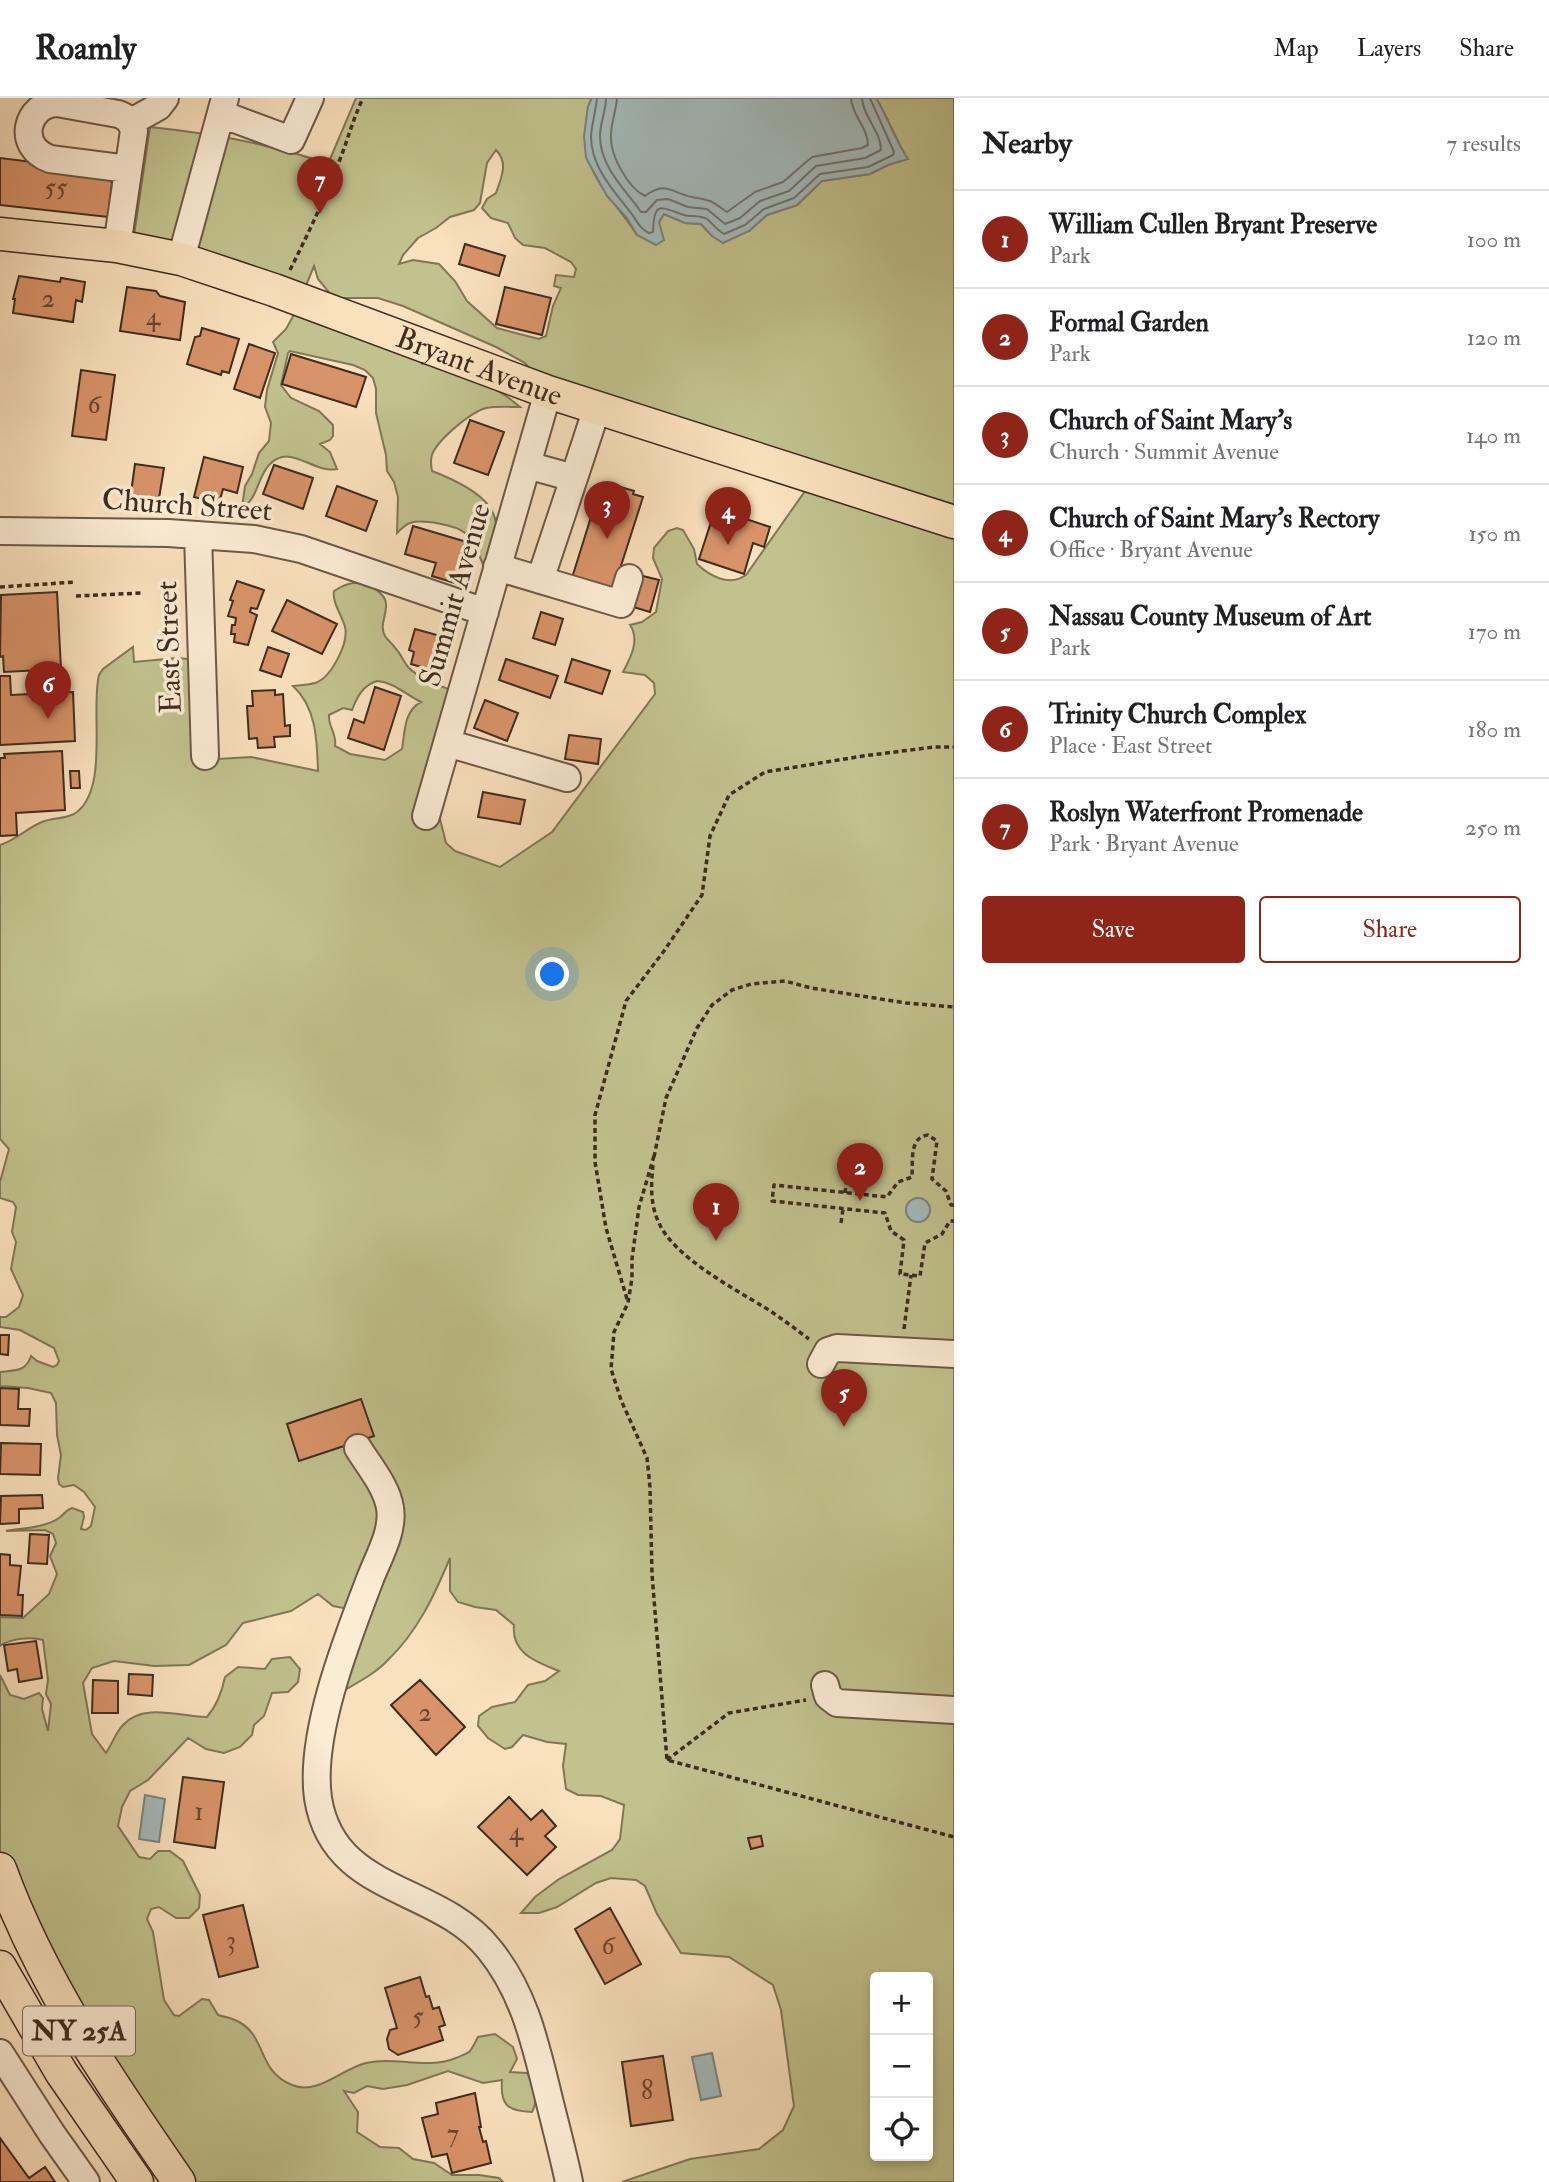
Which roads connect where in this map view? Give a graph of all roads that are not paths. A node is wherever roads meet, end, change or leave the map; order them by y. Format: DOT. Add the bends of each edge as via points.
graph roads {
  1 [pos="165,98"];
  2 [pos="310,98"];
  3 [pos="223,106"];
  4 [pos="131,122"];
  5 [pos="128,169"];
  6 [pos="0,234"];
  7 [pos="117,246"];
  8 [pos="181,259"];
  9 [pos="548,392"];
  10 [pos="597,408"];
  11 [pos="527,465"];
  12 [pos="574,478"];
  13 [pos="954,522"];
  14 [pos="0,531"];
  15 [pos="198,534"];
  16 [pos="497,567"];
  17 [pos="629,578"];
  18 [pos="540,580"];
  19 [pos="485,612"];
  20 [pos="447,743"];
  21 [pos="205,757"];
  22 [pos="567,778"];
  23 [pos="426,816"];
  24 [pos="954,1354"];
  25 [pos="824,1357"];
  26 [pos="358,1448"];
  27 [pos="827,1690"];
  28 [pos="954,1710"];
  29 [pos="0,1869"];
  30 [pos="3,1983"];
  31 [pos="0,2053"];
  32 [pos="86,2182"];
  33 [pos="137,2182"];
  34 [pos="179,2182"];
  35 [pos="569,2182"];
  1 -- 4 [label="street"];
  2 -- 3 [label="street" via="291,140"];
  3 -- 8 [label="street"];
  4 -- 5 [label="street" via="134,131"];
  4 -- 5 [label="street" via="118,114 48,104 34,116 29,137 38,155 50,159"];
  5 -- 7 [label="street"];
  6 -- 7 [label="main road, Bryant Avenue"];
  7 -- 8 [label="main road, Bryant Avenue"];
  8 -- 9 [label="main road, Bryant Avenue"];
  9 -- 10 [label="main road, Bryant Avenue"];
  9 -- 11 [label="street, Summit Avenue"];
  10 -- 12 [label="street"];
  10 -- 13 [label="main road, Bryant Avenue"];
  11 -- 12 [label="street"];
  11 -- 16 [label="street, Summit Avenue"];
  12 -- 18 [label="street"];
  14 -- 15 [label="street, Church Street"];
  15 -- 19 [label="street, Church Street" via="301,549"];
  15 -- 21 [label="street, East Street"];
  16 -- 18 [label="street"];
  16 -- 19 [label="street, Summit Avenue"];
  17 -- 18 [label="street" via="621,604"];
  19 -- 20 [label="street, Summit Avenue"];
  20 -- 22 [label="street"];
  20 -- 23 [label="street, Summit Avenue"];
  24 -- 25 [label="street" via="893,1360 837,1348"];
  26 -- 35 [label="street" via="382,1485 390,1525 330,1697 317,1755 318,1799 331,1840 358,1868 458,1921 487,1946 505,1970 530,2025"];
  27 -- 28 [label="street" via="837,1703 896,1697"];
  29 -- 34 [label="main road, NY 25A" via="29,1941 59,1998"];
  30 -- 33 [label="main road, NY 25A"];
  31 -- 32 [label="street"];
}
